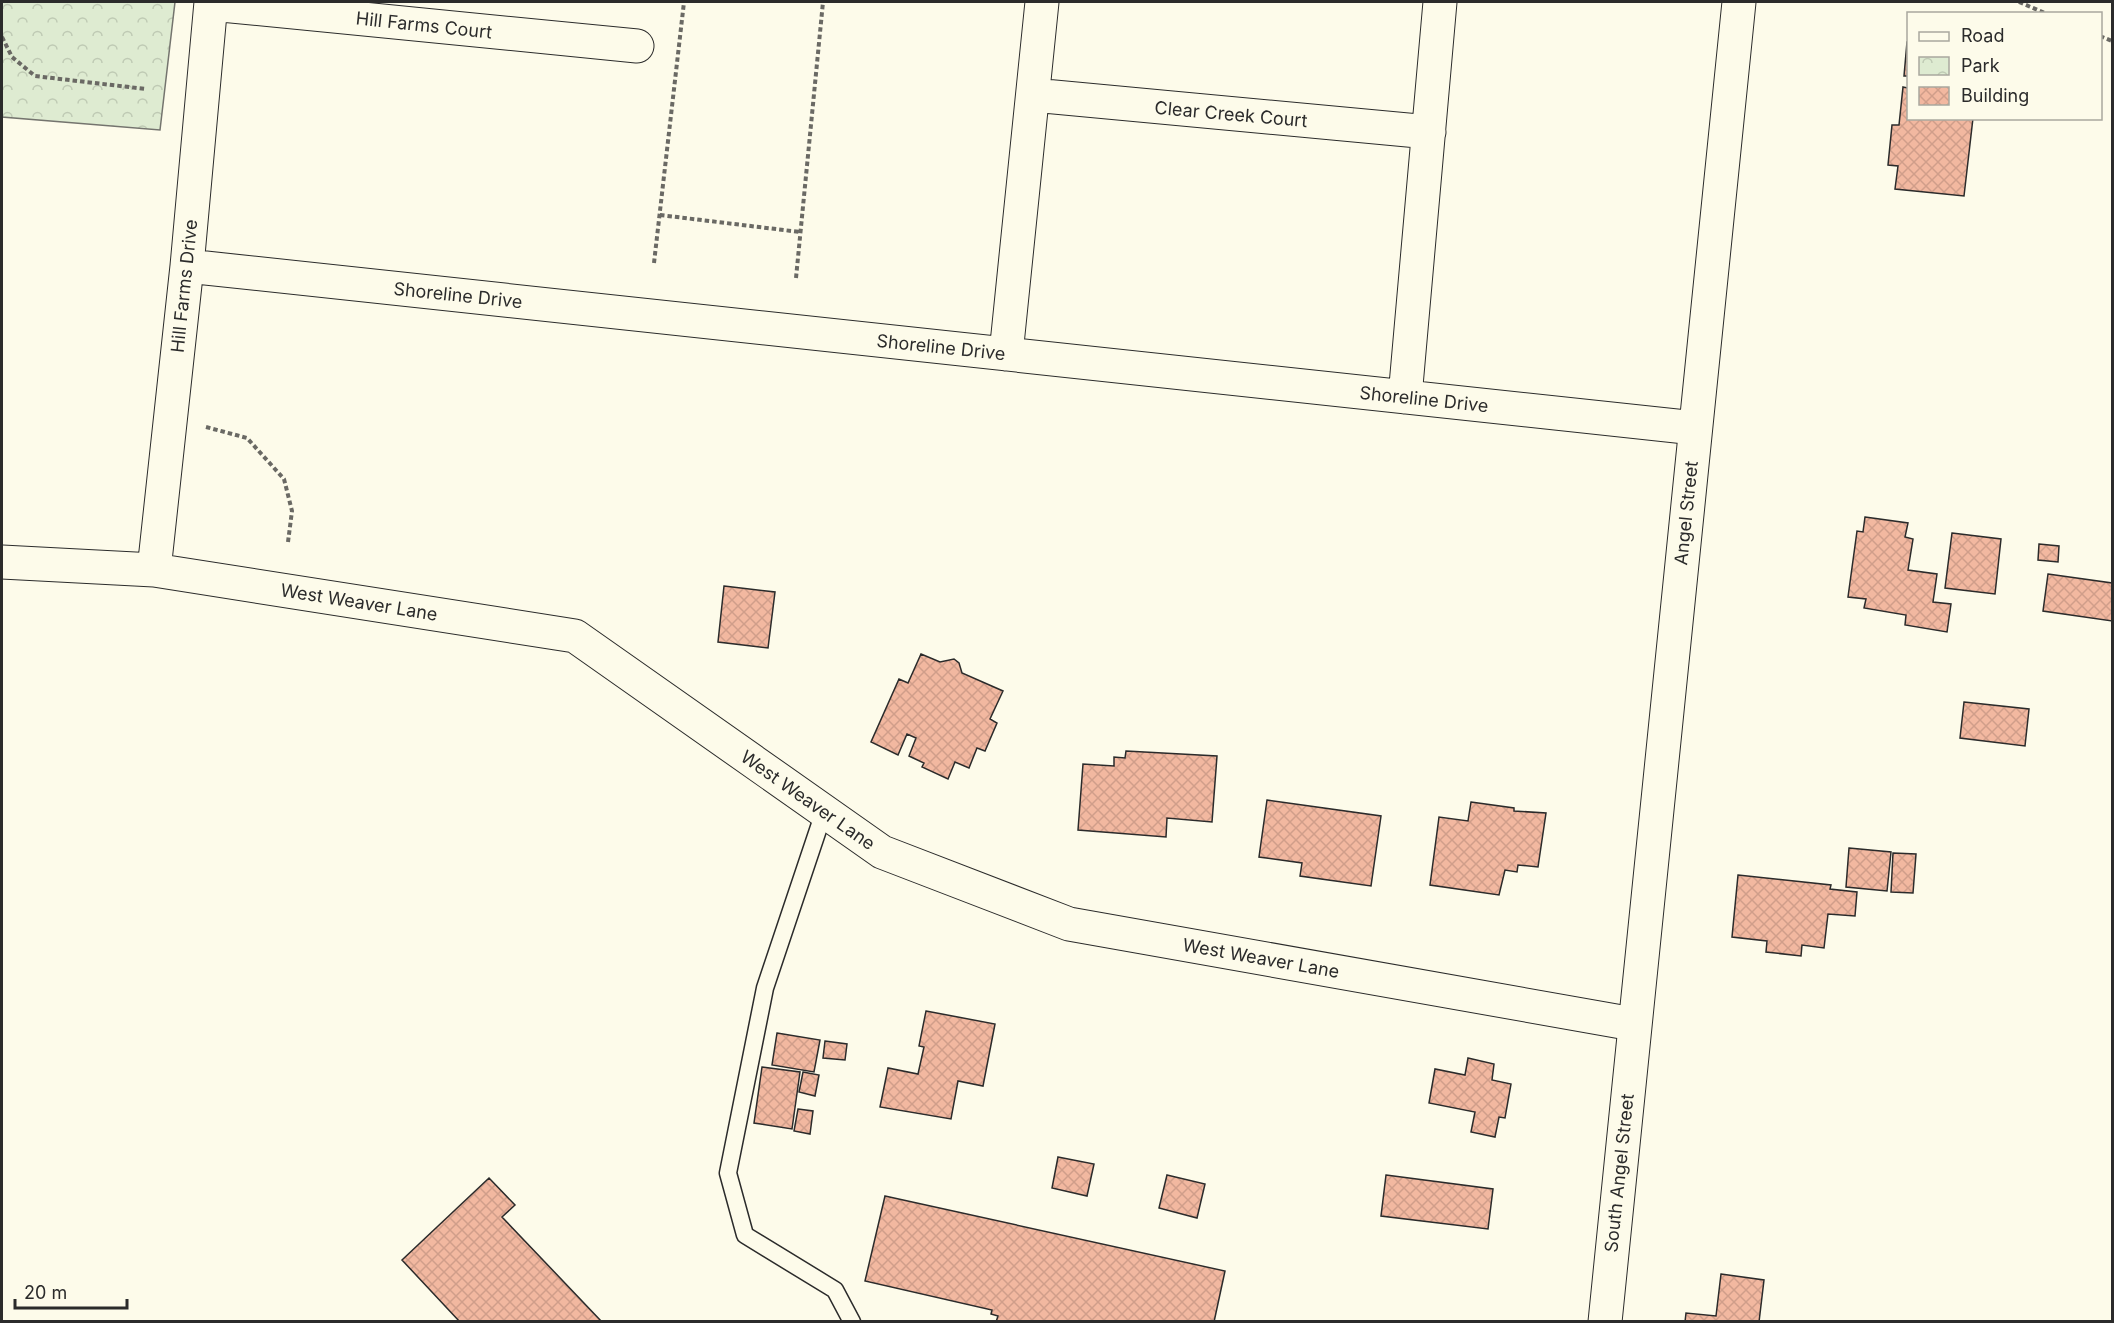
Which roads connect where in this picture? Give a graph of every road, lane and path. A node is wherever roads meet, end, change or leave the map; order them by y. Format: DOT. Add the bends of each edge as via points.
graph roads {
  1 [pos="684,2"];
  2 [pos="823,2"];
  3 [pos="1042,2"];
  4 [pos="1440,2"];
  5 [pos="1739,2"];
  6 [pos="2019,2"];
  7 [pos="211,3"];
  8 [pos="2043,12"];
  9 [pos="468,16"];
  10 [pos="2,37"];
  11 [pos="637,46"];
  12 [pos="146,89"];
  13 [pos="1033,95"];
  14 [pos="1429,132"];
  15 [pos="660,215"];
  16 [pos="800,232"];
  17 [pos="654,263"];
  18 [pos="187,266"];
  19 [pos="796,278"];
  20 [pos="1006,354"];
  21 [pos="1405,397"];
  22 [pos="207,427"];
  23 [pos="1695,428"];
  24 [pos="288,542"];
  25 [pos="2,562"];
  26 [pos="154,570"];
  27 [pos="824,812"];
  28 [pos="1634,1024"];
  29 [pos="852,1322"];
  30 [pos="1605,1322"];
  1 -- 15 [label="path"];
  2 -- 16 [label="path"];
  3 -- 13 [label="street"];
  4 -- 14 [label="street"];
  5 -- 23 [label="street, Angel Street"];
  6 -- 8 [label="path"];
  7 -- 9 [label="street, Hill Farms Court"];
  7 -- 18 [label="street, Hill Farms Drive"];
  9 -- 11 [label="street, Hill Farms Court"];
  10 -- 12 [label="path" via="12,57 36,76"];
  13 -- 14 [label="street, Clear Creek Court"];
  13 -- 20 [label="street"];
  14 -- 21 [label="street"];
  15 -- 16 [label="path"];
  15 -- 17 [label="path"];
  16 -- 19 [label="path"];
  18 -- 20 [label="street, Shoreline Drive"];
  18 -- 26 [label="street, Hill Farms Drive"];
  20 -- 21 [label="street, Shoreline Drive"];
  21 -- 23 [label="street, Shoreline Drive"];
  22 -- 24 [label="path" via="247,438 284,479 292,511"];
  23 -- 28 [label="street, Angel Street"];
  25 -- 26 [label="street, West Weaver Lane"];
  26 -- 27 [label="street, West Weaver Lane" via="575,636"];
  27 -- 28 [label="street, West Weaver Lane" via="882,852 1069,924"];
  27 -- 29 [label="lane" via="765,988 728,1173 745,1234 835,1290"];
  28 -- 30 [label="street, South Angel Street"];
}
